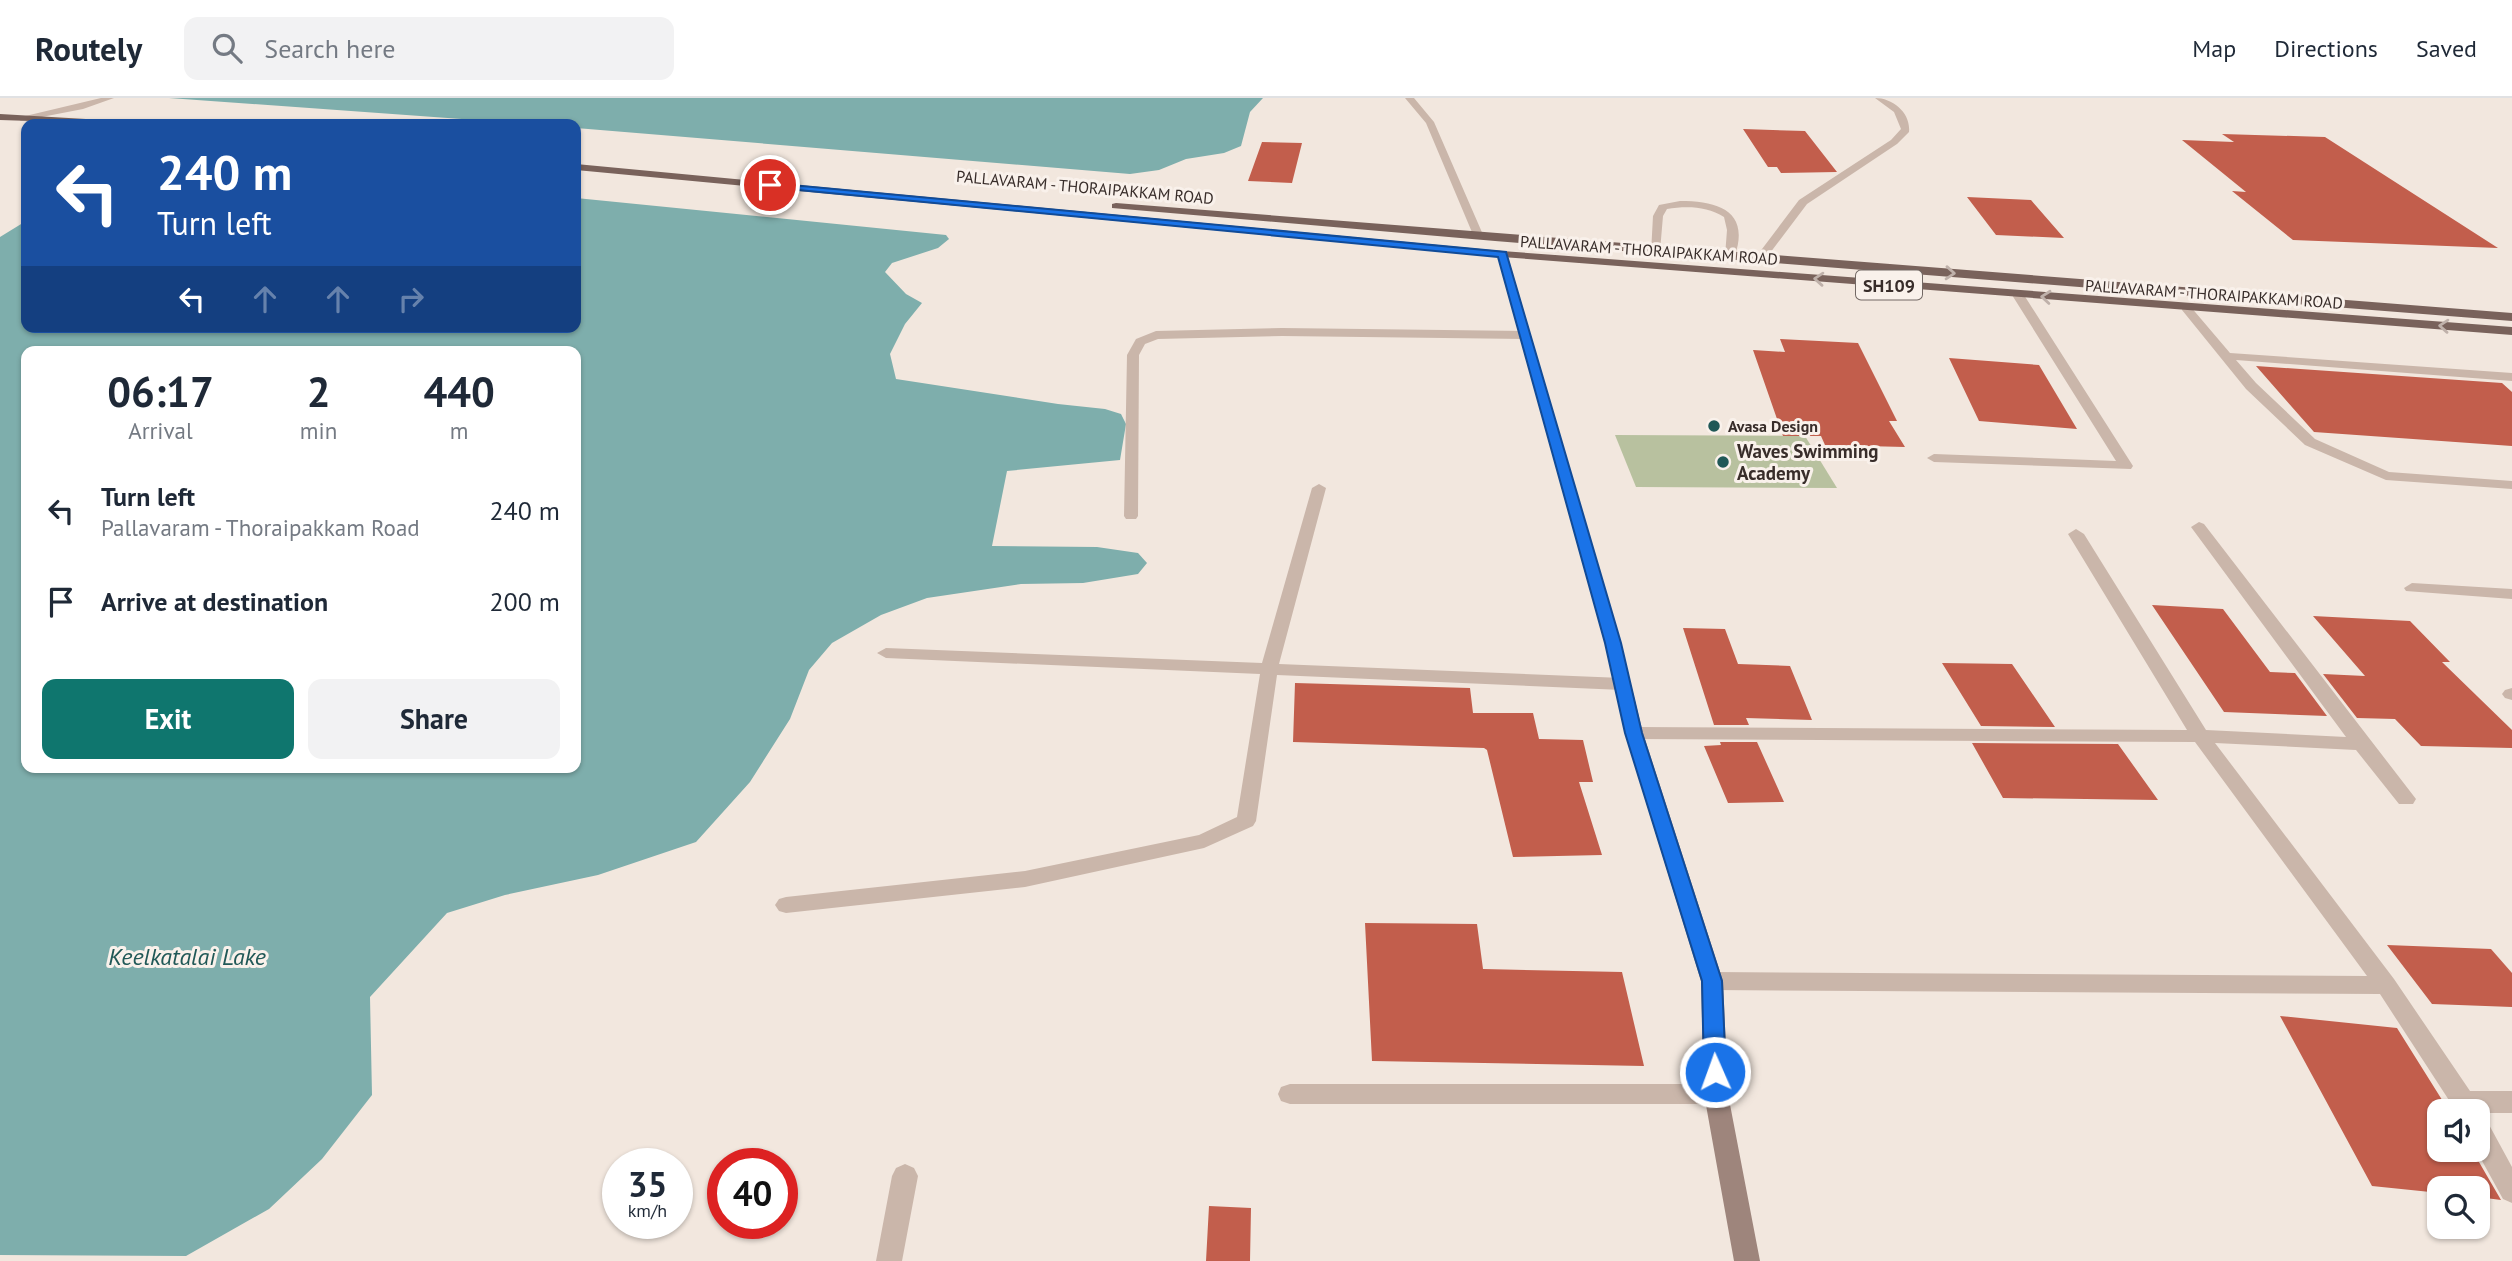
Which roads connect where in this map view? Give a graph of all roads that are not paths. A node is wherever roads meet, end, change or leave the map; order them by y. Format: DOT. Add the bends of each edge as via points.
graph roads {
  1 [pos="110,98"];
  2 [pos="1409,98"];
  3 [pos="1879,98"];
  4 [pos="0,117"];
  5 [pos="35,119"];
  6 [pos="21,121"];
  7 [pos="21,122"];
  8 [pos="0,124"];
  9 [pos="581,159"];
  10 [pos="581,167"];
  11 [pos="1063,201"];
  12 [pos="1105,205"];
  13 [pos="1479,237"];
  14 [pos="1655,251"];
  15 [pos="1502,254"];
  16 [pos="1730,256"];
  17 [pos="1760,259"];
  18 [pos="2018,295"];
  19 [pos="2186,308"];
  20 [pos="2512,317"];
  21 [pos="2512,331"];
  22 [pos="1525,335"];
  23 [pos="2226,356"];
  24 [pos="2512,377"];
  25 [pos="1934,458"];
  26 [pos="2512,485"];
  27 [pos="1319,488"];
  28 [pos="1130,516"];
  29 [pos="2199,527"];
  30 [pos="2076,534"];
  31 [pos="2412,588"];
  32 [pos="2512,594"];
  33 [pos="886,653"];
  34 [pos="1269,670"];
  35 [pos="1622,684"];
  36 [pos="1633,733"];
  37 [pos="2200,736"];
  38 [pos="2361,744"];
  39 [pos="2406,799"];
  40 [pos="786,905"];
  41 [pos="1712,981"];
  42 [pos="2386,985"];
  43 [pos="1290,1094"];
  44 [pos="1716,1094"];
  45 [pos="2461,1099"];
  46 [pos="2512,1102"];
  47 [pos="2490,1104"];
  48 [pos="2490,1151"];
  49 [pos="905,1176"];
  50 [pos="2512,1191"];
  51 [pos="889,1261"];
  52 [pos="1747,1261"];
  1 -- 5 [label="street"];
  2 -- 13 [label="street" via="1430,122"];
  3 -- 17 [label="street" via="1905,118 1906,130 1803,202"];
  4 -- 6 [label="main road"];
  7 -- 8 [label="main road"];
  9 -- 11 [label="main road, PALLAVARAM - THORAIPAKKAM ROAD"];
  10 -- 15 [label="main road, PALLAVARAM - THORAIPAKKAM ROAD / SH109"];
  12 -- 13 [label="main road, PALLAVARAM - THORAIPAKKAM ROAD / SH109"];
  13 -- 14 [label="main road, PALLAVARAM - THORAIPAKKAM ROAD / SH109"];
  14 -- 16 [label="main road, PALLAVARAM - THORAIPAKKAM ROAD / SH109"];
  14 -- 16 [label="street" via="1663,207 1693,204 1728,216 1732,223"];
  18 -- 15 [label="main road, PALLAVARAM - THORAIPAKKAM ROAD / SH109, one-way"];
  15 -- 22 [label="street"];
  16 -- 17 [label="main road, PALLAVARAM - THORAIPAKKAM ROAD / SH109"];
  17 -- 20 [label="main road, PALLAVARAM - THORAIPAKKAM ROAD / SH109, one-way"];
  19 -- 18 [label="main road, PALLAVARAM - THORAIPAKKAM ROAD / SH109, one-way"];
  18 -- 25 [label="street" via="2126,466"];
  21 -- 19 [label="main road, PALLAVARAM - THORAIPAKKAM ROAD / SH109, one-way"];
  19 -- 23 [label="street"];
  22 -- 28 [label="street" via="1282,332 1156,335 1140,342 1133,355"];
  22 -- 35 [label="street"];
  23 -- 24 [label="street"];
  23 -- 26 [label="street" via="2311,442 2342,458 2386,476"];
  27 -- 34 [label="street"];
  29 -- 38 [label="street"];
  30 -- 37 [label="street"];
  31 -- 32 [label="street"];
  33 -- 34 [label="street"];
  34 -- 35 [label="street"];
  34 -- 40 [label="street" via="1246,821 1204,841 1025,879"];
  35 -- 36 [label="street"];
  36 -- 37 [label="street"];
  36 -- 41 [label="street"];
  37 -- 38 [label="street"];
  37 -- 42 [label="street"];
  38 -- 39 [label="street"];
  41 -- 42 [label="street"];
  41 -- 44 [label="street"];
  42 -- 45 [label="street"];
  43 -- 44 [label="street"];
  44 -- 52 [label="street"];
  46 -- 47 [label="street"];
  48 -- 50 [label="street"];
  49 -- 51 [label="street"];
}
